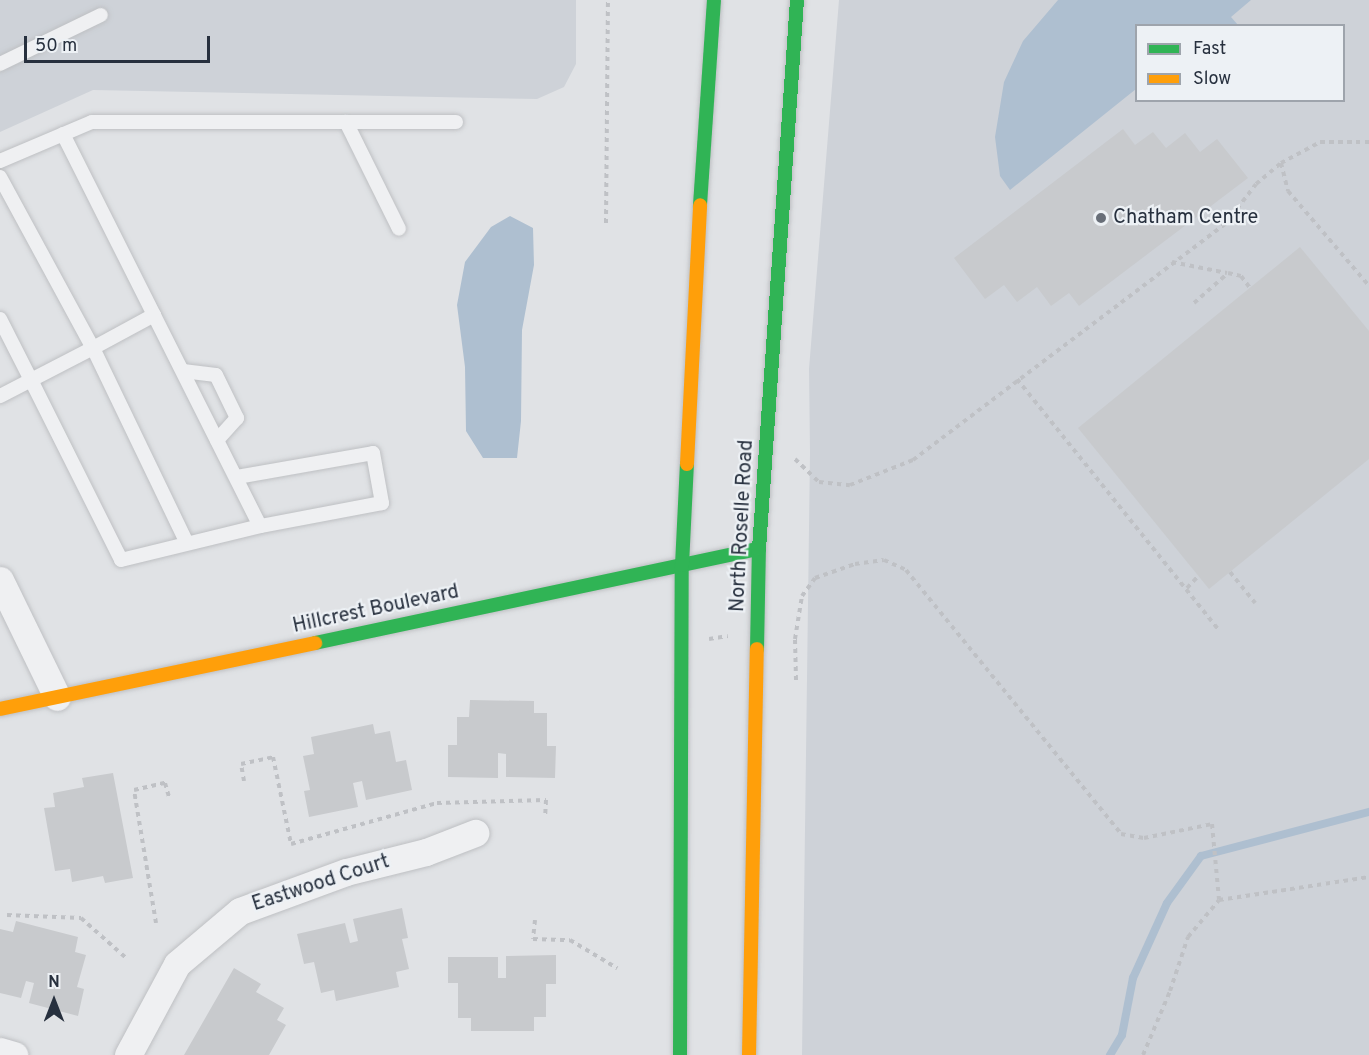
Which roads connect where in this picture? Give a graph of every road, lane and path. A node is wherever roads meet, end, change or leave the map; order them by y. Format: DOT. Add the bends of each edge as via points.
graph roads {
  1 [pos="608,0"];
  2 [pos="714,0"];
  3 [pos="797,0"];
  4 [pos="100,15"];
  5 [pos="0,64"];
  6 [pos="346,122"];
  7 [pos="456,122"];
  8 [pos="63,134"];
  9 [pos="1369,142"];
  10 [pos="0,161"];
  11 [pos="1281,163"];
  12 [pos="0,177"];
  13 [pos="606,223"];
  14 [pos="399,229"];
  15 [pos="1172,262"];
  16 [pos="1228,273"];
  17 [pos="1369,286"];
  18 [pos="1250,288"];
  19 [pos="1194,303"];
  20 [pos="154,315"];
  21 [pos="0,319"];
  22 [pos="93,348"];
  23 [pos="183,371"];
  24 [pos="1017,379"];
  25 [pos="31,380"];
  26 [pos="0,396"];
  27 [pos="217,440"];
  28 [pos="795,451"];
  29 [pos="237,477"];
  30 [pos="260,526"];
  31 [pos="187,543"];
  32 [pos="759,549"];
  33 [pos="682,565"];
  34 [pos="1230,572"];
  35 [pos="1198,576"];
  36 [pos="0,580"];
  37 [pos="1187,588"];
  38 [pos="1255,603"];
  39 [pos="1219,630"];
  40 [pos="796,680"];
  41 [pos="57,697"];
  42 [pos="0,710"];
  43 [pos="244,781"];
  44 [pos="169,797"];
  45 [pos="545,818"];
  46 [pos="475,833"];
  47 [pos="1369,877"];
  48 [pos="1219,900"];
  49 [pos="7,915"];
  50 [pos="535,920"];
  51 [pos="156,923"];
  52 [pos="126,958"];
  53 [pos="617,968"];
  54 [pos="0,1051"];
  55 [pos="14,1055"];
  56 [pos="128,1055"];
  57 [pos="680,1055"];
  58 [pos="749,1055"];
  59 [pos="1143,1055"];
  1 -- 13 [label="path"];
  2 -- 33 [label="main road"];
  3 -- 32 [label="main road, North Roselle Road"];
  4 -- 5 [label="lane"];
  6 -- 7 [label="lane"];
  6 -- 8 [label="lane" via="116,120 92,122"];
  6 -- 14 [label="lane"];
  8 -- 10 [label="lane"];
  8 -- 20 [label="lane"];
  9 -- 11 [label="path" via="1320,142"];
  11 -- 15 [label="path" via="1256,184 1226,223"];
  11 -- 17 [label="path" via="1288,191"];
  12 -- 22 [label="lane"];
  15 -- 16 [label="path"];
  15 -- 24 [label="path"];
  16 -- 18 [label="path" via="1241,276"];
  16 -- 19 [label="path"];
  20 -- 22 [label="lane"];
  20 -- 23 [label="lane"];
  21 -- 25 [label="lane"];
  22 -- 25 [label="lane"];
  22 -- 31 [label="lane"];
  23 -- 27 [label="lane"];
  23 -- 27 [label="lane" via="216,375 237,418"];
  24 -- 28 [label="path" via="913,460 850,485 819,482 795,461"];
  24 -- 37 [label="path"];
  25 -- 26 [label="lane"];
  25 -- 31 [label="lane" via="121,560"];
  27 -- 29 [label="lane"];
  29 -- 30 [label="lane"];
  29 -- 30 [label="lane" via="373,453 382,503"];
  30 -- 31 [label="lane"];
  32 -- 33 [label="main road, Hillcrest Boulevard"];
  32 -- 58 [label="main road, North Roselle Road"];
  33 -- 41 [label="main road, Hillcrest Boulevard"];
  33 -- 57 [label="main road"];
  34 -- 38 [label="path"];
  35 -- 37 [label="path"];
  36 -- 41 [label="street"];
  37 -- 39 [label="path"];
  40 -- 48 [label="path" via="795,639 802,596 814,578 855,564 884,560 906,570 1121,834 1144,838 1212,824"];
  41 -- 42 [label="main road, Hillcrest Boulevard"];
  43 -- 45 [label="path" via="241,764 273,757 291,844 436,803 546,800"];
  44 -- 51 [label="path" via="165,783 134,790"];
  46 -- 56 [label="street, Eastwood Court" via="426,852 346,872 240,911 177,964"];
  47 -- 48 [label="path"];
  48 -- 59 [label="path" via="1188,937"];
  49 -- 52 [label="path" via="81,918"];
  50 -- 53 [label="path" via="533,939 570,940"];
  54 -- 55 [label="street"];
}
